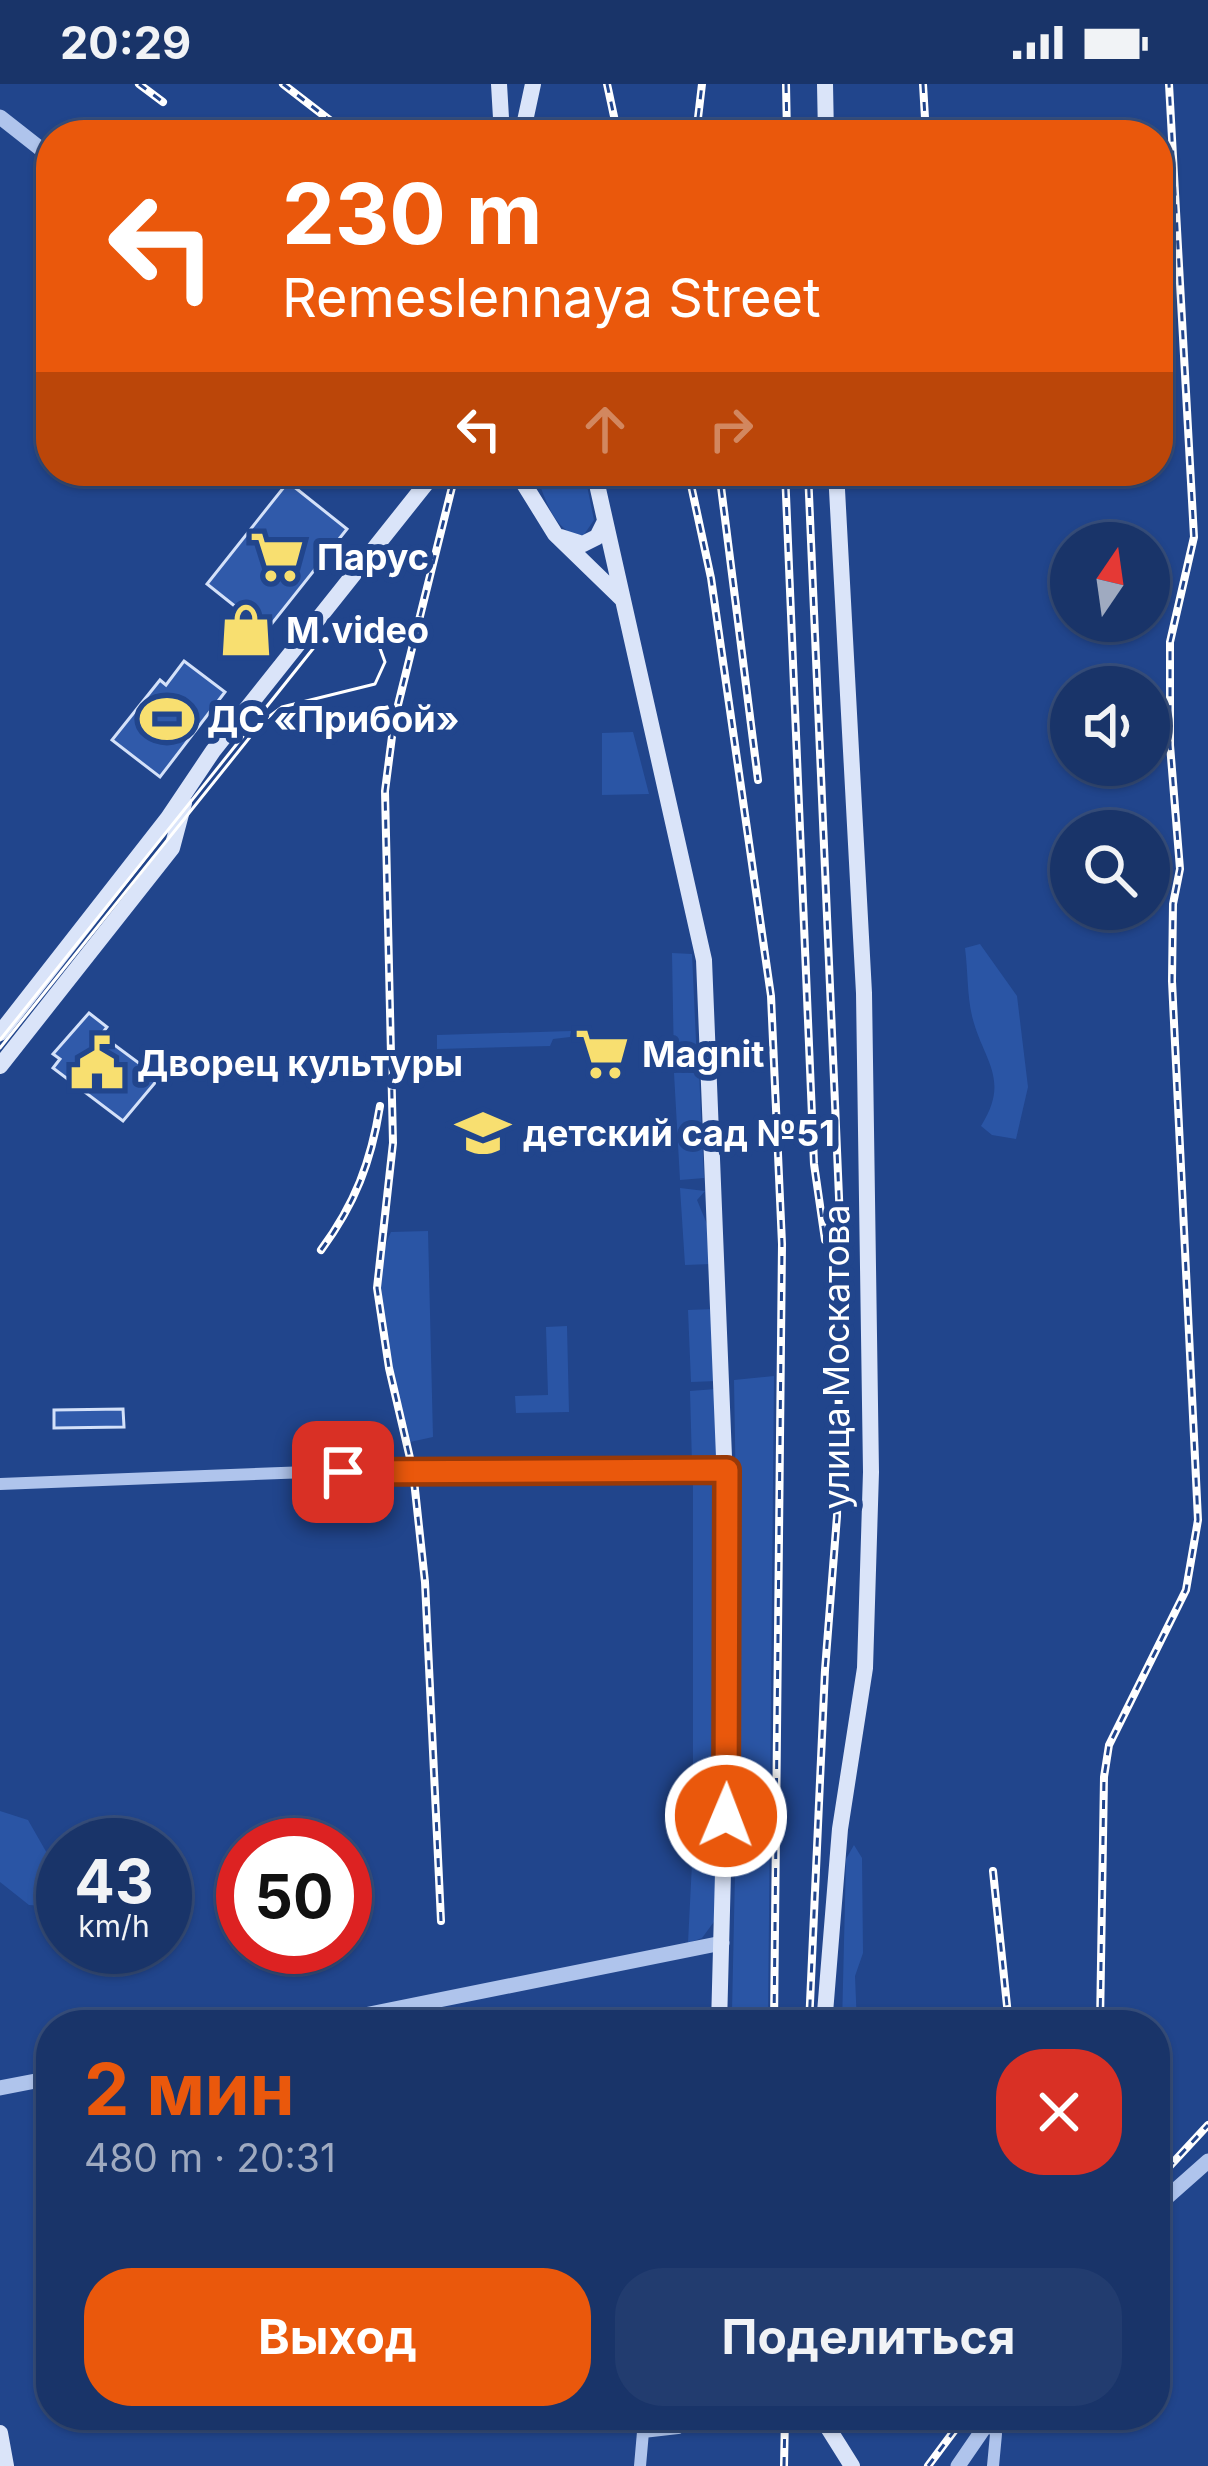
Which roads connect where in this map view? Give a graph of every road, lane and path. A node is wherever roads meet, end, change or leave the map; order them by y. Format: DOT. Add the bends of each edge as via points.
graph roads {
  1 [pos="499,84"];
  2 [pos="533,84"];
  3 [pos="825,84"];
  4 [pos="0,117"];
  5 [pos="501,120"];
  6 [pos="525,120"];
  7 [pos="826,120"];
  8 [pos="36,145"];
  9 [pos="424,486"];
  10 [pos="526,486"];
  11 [pos="532,486"];
  12 [pos="597,486"];
  13 [pos="837,486"];
  14 [pos="538,505"];
  15 [pos="605,521"];
  16 [pos="555,534"];
  17 [pos="623,600"];
  18 [pos="185,790"];
  19 [pos="0,1033"];
  20 [pos="0,1066"];
  21 [pos="727,1470"];
  22 [pos="0,1484"];
  23 [pos="722,1943"];
  24 [pos="389,2010"];
  25 [pos="720,2010"];
  26 [pos="825,2010"];
  27 [pos="36,2081"];
  28 [pos="0,2088"];
  29 [pos="1208,2161"];
  30 [pos="1170,2195"];
  31 [pos="660,2430"];
  32 [pos="829,2430"];
  33 [pos="983,2430"];
  34 [pos="995,2430"];
  35 [pos="0,2432"];
  36 [pos="6,2466"];
  37 [pos="640,2466"];
  38 [pos="852,2466"];
  39 [pos="958,2466"];
  40 [pos="993,2466"];
  1 -- 5 [label="main road"];
  2 -- 6 [label="main road"];
  3 -- 7 [label="main road"];
  4 -- 8 [label="street"];
  9 -- 18 [label="main road"];
  10 -- 14 [label="main road"];
  11 -- 14 [label="main road"];
  12 -- 15 [label="main road"];
  13 -- 26 [label="main road, улица Москатова" via="864,993 871,1472 865,1668 840,1829"];
  14 -- 16 [label="main road"];
  15 -- 16 [label="main road" via="583,544"];
  15 -- 17 [label="main road"];
  16 -- 17 [label="main road"];
  17 -- 21 [label="main road" via="704,960"];
  18 -- 19 [label="main road"];
  18 -- 20 [label="main road" via="172,848"];
  21 -- 22 [label="street" via="308,1472"];
  21 -- 23 [label="main road"];
  23 -- 24 [label="street"];
  23 -- 25 [label="main road"];
  27 -- 28 [label="street"];
  29 -- 30 [label="street"];
  31 -- 37 [label="street" via="643,2432"];
  32 -- 38 [label="main road"];
  33 -- 39 [label="street"];
  34 -- 40 [label="street"];
  35 -- 36 [label="main road"];
}
